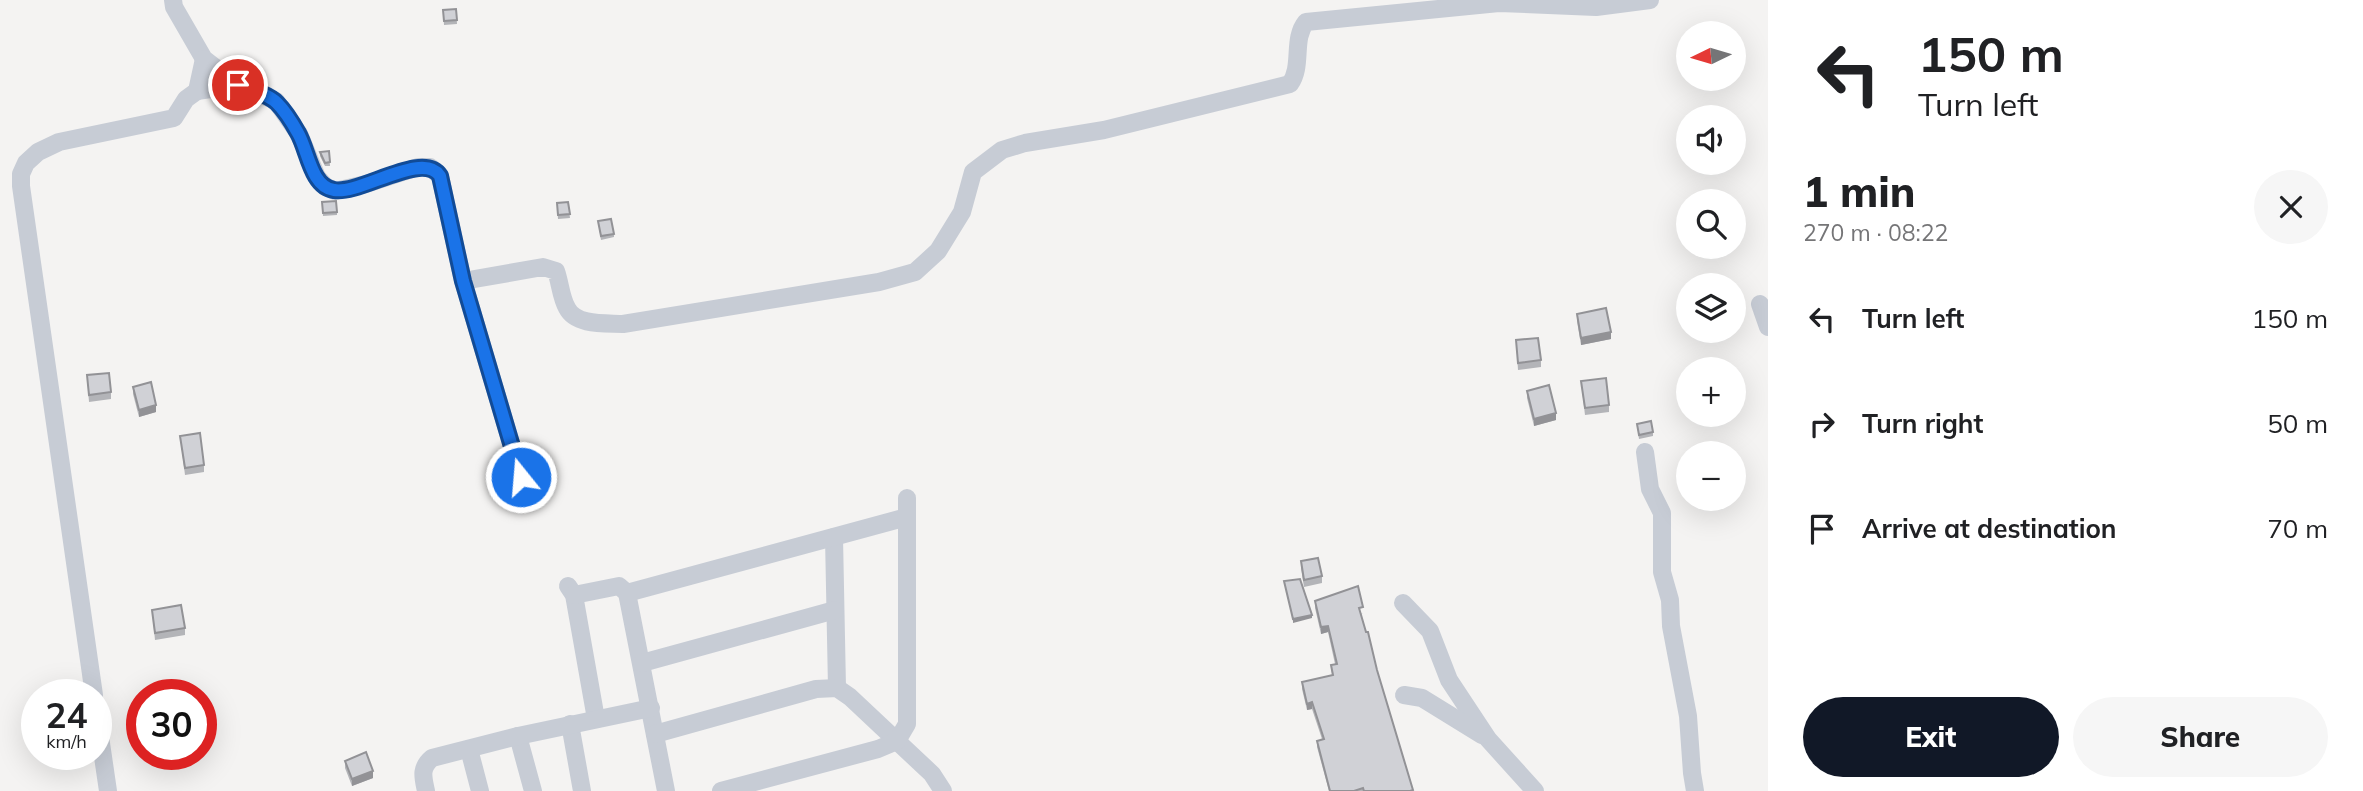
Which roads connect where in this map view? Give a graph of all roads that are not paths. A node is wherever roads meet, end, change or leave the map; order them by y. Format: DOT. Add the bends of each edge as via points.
graph roads {
  1 [pos="173,0"];
  2 [pos="1650,0"];
  3 [pos="204,59"];
  4 [pos="238,85"];
  5 [pos="197,91"];
  6 [pos="463,281"];
  7 [pos="1760,304"];
  8 [pos="1768,327"];
  9 [pos="1645,452"];
  10 [pos="521,477"];
  11 [pos="907,498"];
  12 [pos="907,517"];
  13 [pos="834,537"];
  14 [pos="627,593"];
  15 [pos="1404,603"];
  16 [pos="835,610"];
  17 [pos="642,663"];
  18 [pos="92,679"];
  19 [pos="837,688"];
  20 [pos="1405,695"];
  21 [pos="651,708"];
  22 [pos="596,719"];
  23 [pos="570,724"];
  24 [pos="655,734"];
  25 [pos="518,736"];
  26 [pos="1488,739"];
  27 [pos="897,741"];
  28 [pos="469,749"];
  29 [pos="105,770"];
  30 [pos="108,791"];
  31 [pos="426,791"];
  32 [pos="480,791"];
  33 [pos="533,791"];
  34 [pos="582,791"];
  35 [pos="666,791"];
  36 [pos="721,791"];
  37 [pos="943,791"];
  38 [pos="1535,791"];
  39 [pos="1695,791"];
  1 -- 3 [label="street"];
  2 -- 6 [label="street" via="1596,7 1499,3 1306,22 1300,29 1296,76 1290,84 1002,150 973,172 962,212 938,251 915,272 879,282 623,324 574,317 567,309 556,271 543,267"];
  3 -- 4 [label="street"];
  3 -- 5 [label="street"];
  4 -- 5 [label="street"];
  4 -- 6 [label="street" via="276,101 299,134 317,177 335,191 418,167 437,171"];
  5 -- 18 [label="street" via="174,118 59,142 38,152 21,174"];
  6 -- 10 [label="street"];
  7 -- 8 [label="street"];
  9 -- 39 [label="street" via="1650,489 1662,513 1662,572 1688,716"];
  11 -- 12 [label="street"];
  12 -- 13 [label="street"];
  12 -- 27 [label="street" via="908,724"];
  13 -- 14 [label="street"];
  13 -- 16 [label="street"];
  14 -- 17 [label="street"];
  14 -- 22 [label="street" via="619,586 571,590"];
  15 -- 26 [label="street" via="1430,631 1449,681"];
  16 -- 17 [label="street"];
  16 -- 19 [label="street"];
  17 -- 21 [label="street"];
  19 -- 24 [label="street" via="816,689"];
  19 -- 27 [label="street"];
  20 -- 26 [label="street" via="1422,698"];
  21 -- 22 [label="street"];
  21 -- 24 [label="street"];
  22 -- 23 [label="street"];
  23 -- 25 [label="street"];
  23 -- 34 [label="street"];
  24 -- 35 [label="street"];
  25 -- 28 [label="street"];
  25 -- 33 [label="street"];
  26 -- 38 [label="street"];
  27 -- 36 [label="street"];
  27 -- 37 [label="street"];
  28 -- 31 [label="street" via="425,764"];
  28 -- 32 [label="street"];
  29 -- 30 [label="street"];
}
